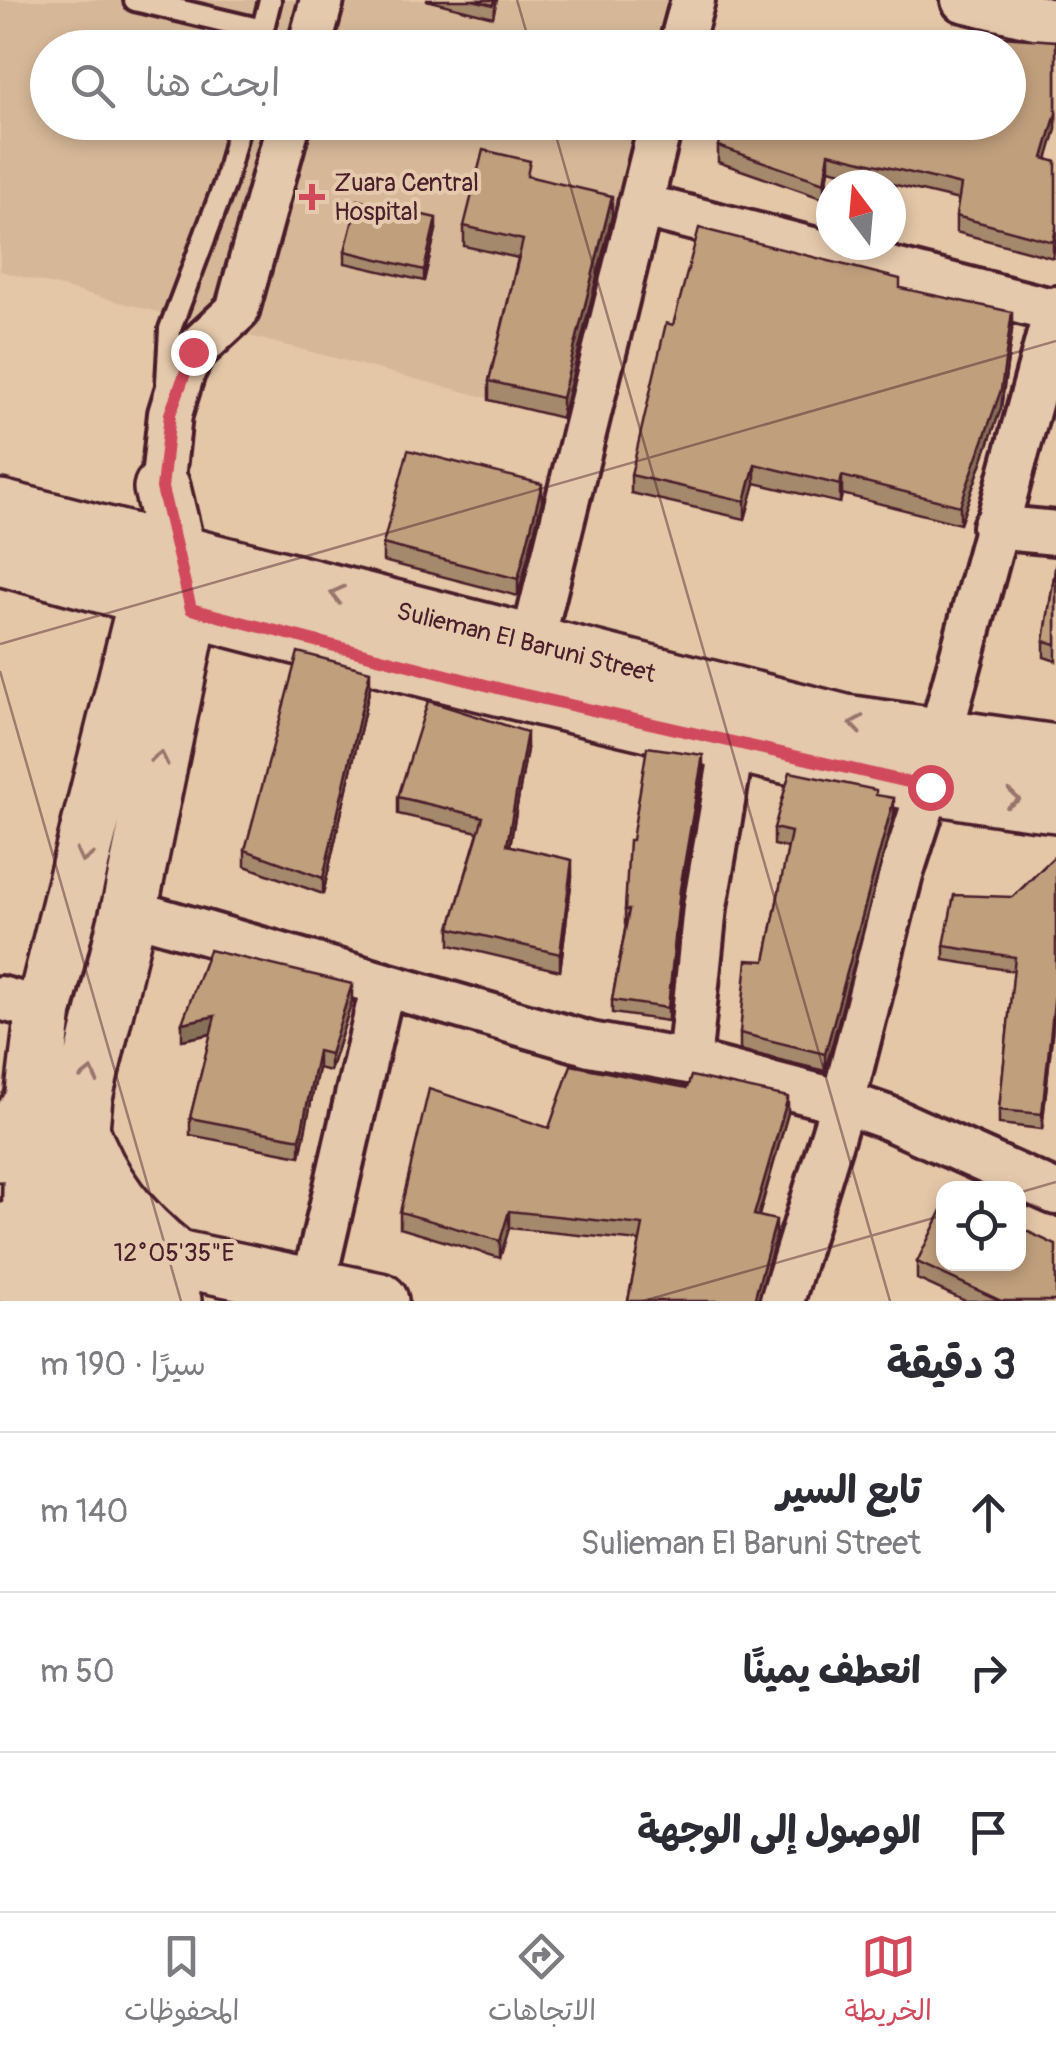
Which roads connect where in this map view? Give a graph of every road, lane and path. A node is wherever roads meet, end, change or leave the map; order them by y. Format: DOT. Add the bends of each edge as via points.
graph roads {
  1 [pos="136,0"];
  2 [pos="270,0"];
  3 [pos="322,0"];
  4 [pos="692,0"];
  5 [pos="963,0"];
  6 [pos="1056,22"];
  7 [pos="231,30"];
  8 [pos="262,30"];
  9 [pos="314,30"];
  10 [pos="684,30"];
  11 [pos="236,140"];
  12 [pos="284,140"];
  13 [pos="656,140"];
  14 [pos="640,206"];
  15 [pos="1056,310"];
  16 [pos="170,414"];
  17 [pos="162,488"];
  18 [pos="0,508"];
  19 [pos="994,527"];
  20 [pos="1056,533"];
  21 [pos="0,557"];
  22 [pos="166,576"];
  23 [pos="532,644"];
  24 [pos="734,744"];
  25 [pos="1056,753"];
  26 [pos="935,762"];
  27 [pos="1056,804"];
  28 [pos="129,911"];
  29 [pos="383,984"];
  30 [pos="22,1004"];
  31 [pos="689,1062"];
  32 [pos="32,1101"];
  33 [pos="843,1102"];
  34 [pos="80,1128"];
  35 [pos="0,1153"];
  36 [pos="1056,1192"];
  37 [pos="43,1268"];
  38 [pos="174,1279"];
  39 [pos="314,1286"];
  40 [pos="380,1301"];
  41 [pos="782,1301"];
  1 -- 7 [label="lane"];
  2 -- 8 [label="lane"];
  3 -- 9 [label="street"];
  4 -- 10 [label="street"];
  5 -- 6 [label="street"];
  11 -- 16 [label="lane" via="170,329"];
  12 -- 16 [label="street" via="237,311 193,352"];
  13 -- 14 [label="street"];
  14 -- 15 [label="street"];
  14 -- 23 [label="street"];
  15 -- 19 [label="street"];
  16 -- 17 [label="street"];
  17 -- 22 [label="main road"];
  18 -- 22 [label="main road, Sulieman El Baruni Street"];
  19 -- 20 [label="street"];
  19 -- 26 [label="street"];
  21 -- 22 [label="main road, Sulieman El Baruni Street"];
  23 -- 22 [label="main road, Sulieman El Baruni Street, one-way"];
  22 -- 24 [label="main road, Sulieman El Baruni Street"];
  28 -- 22 [label="main road, one-way"];
  22 -- 30 [label="main road, one-way"];
  26 -- 23 [label="main road, Sulieman El Baruni Street, one-way" via="845,724"];
  24 -- 26 [label="main road, Sulieman El Baruni Street"];
  24 -- 31 [label="street" via="705,907"];
  25 -- 26 [label="main road, Sulieman El Baruni Street"];
  26 -- 27 [label="main road, Sulieman El Baruni Street, one-way"];
  26 -- 33 [label="street"];
  28 -- 29 [label="street"];
  34 -- 28 [label="main road, one-way"];
  29 -- 31 [label="street" via="590,1044"];
  29 -- 39 [label="street"];
  30 -- 32 [label="main road"];
  31 -- 33 [label="street"];
  32 -- 35 [label="main road"];
  32 -- 37 [label="main road"];
  33 -- 36 [label="street"];
  33 -- 41 [label="street"];
  34 -- 37 [label="main road"];
  34 -- 38 [label="main road" via="91,1158"];
  37 -- 38 [label="main road"];
  38 -- 39 [label="main road"];
  39 -- 40 [label="main road"];
}
